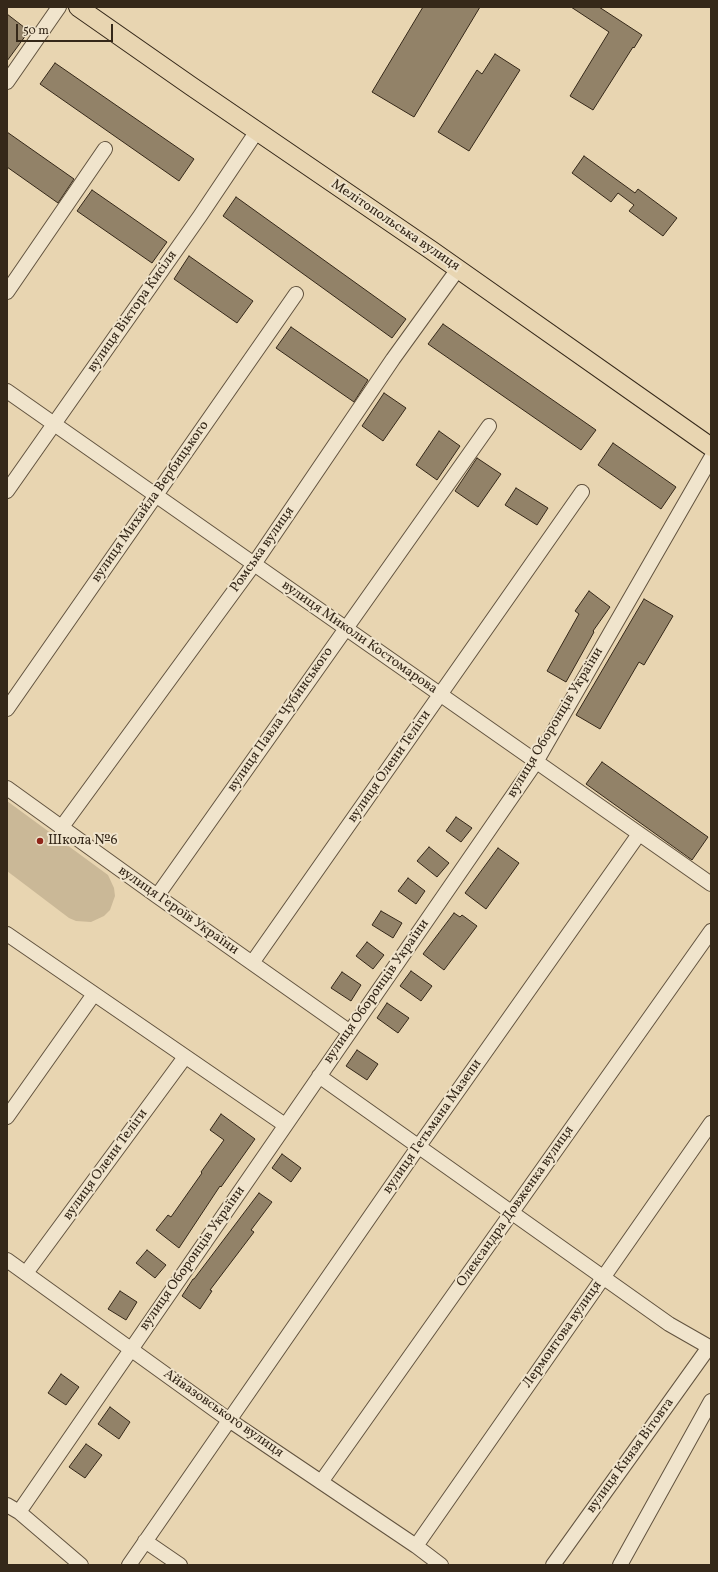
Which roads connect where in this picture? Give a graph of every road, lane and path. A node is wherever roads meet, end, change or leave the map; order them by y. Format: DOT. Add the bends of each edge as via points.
graph roads {
  1 [pos="59,7"];
  2 [pos="78,7"];
  3 [pos="7,82"];
  4 [pos="257,131"];
  5 [pos="105,149"];
  6 [pos="458,269"];
  7 [pos="7,292"];
  8 [pos="296,294"];
  9 [pos="7,391"];
  10 [pos="54,424"];
  11 [pos="488,426"];
  12 [pos="711,447"];
  13 [pos="711,458"];
  14 [pos="7,491"];
  15 [pos="582,492"];
  16 [pos="156,495"];
  17 [pos="254,564"];
  18 [pos="346,628"];
  19 [pos="440,695"];
  20 [pos="7,709"];
  21 [pos="536,762"];
  22 [pos="7,788"];
  23 [pos="61,828"];
  24 [pos="639,834"];
  25 [pos="711,884"];
  26 [pos="157,896"];
  27 [pos="711,931"];
  28 [pos="7,934"];
  29 [pos="252,963"];
  30 [pos="94,994"];
  31 [pos="350,1032"];
  32 [pos="185,1057"];
  33 [pos="319,1076"];
  34 [pos="7,1117"];
  35 [pos="711,1123"];
  36 [pos="285,1125"];
  37 [pos="419,1146"];
  38 [pos="512,1213"];
  39 [pos="7,1260"];
  40 [pos="26,1274"];
  41 [pos="603,1278"];
  42 [pos="710,1348"];
  43 [pos="131,1349"];
  44 [pos="711,1401"];
  45 [pos="229,1420"];
  46 [pos="321,1482"];
  47 [pos="13,1508"];
  48 [pos="145,1541"];
  49 [pos="416,1546"];
  50 [pos="81,1565"];
  51 [pos="129,1565"];
  52 [pos="180,1565"];
  53 [pos="441,1565"];
  54 [pos="552,1565"];
  55 [pos="620,1565"];
  1 -- 3 [label="street"];
  2 -- 4 [label="main road, Мелітопольська вулиця"];
  4 -- 6 [label="main road, Мелітопольська вулиця"];
  4 -- 10 [label="street, вулиця Віктора Кисіля"];
  5 -- 7 [label="street"];
  6 -- 12 [label="main road, Мелітопольська вулиця"];
  6 -- 17 [label="street, Ромська вулиця" via="393,358"];
  8 -- 16 [label="street, вулиця Михайла Вербицького"];
  9 -- 10 [label="street, вулиця Миколи Костомарова"];
  10 -- 14 [label="street, вулиця Віктора Кисіля"];
  10 -- 16 [label="street, вулиця Миколи Костомарова"];
  11 -- 18 [label="street, вулиця Павла Чубинського"];
  13 -- 21 [label="street, вулиця Оборонців України"];
  15 -- 19 [label="street, вулиця Олени Теліги"];
  16 -- 17 [label="street, вулиця Миколи Костомарова"];
  16 -- 20 [label="street, вулиця Михайла Вербицького"];
  17 -- 18 [label="street, вулиця Миколи Костомарова"];
  17 -- 23 [label="street, Ромська вулиця"];
  18 -- 19 [label="street, вулиця Миколи Костомарова"];
  18 -- 26 [label="street, вулиця Павла Чубинського"];
  19 -- 21 [label="street, вулиця Миколи Костомарова"];
  19 -- 29 [label="street, вулиця Олени Теліги"];
  21 -- 24 [label="street, вулиця Миколи Костомарова"];
  21 -- 31 [label="street, вулиця Оборонців України"];
  22 -- 23 [label="street, вулиця Героїв України"];
  23 -- 26 [label="street, вулиця Героїв України"];
  24 -- 25 [label="street, вулиця Миколи Костомарова"];
  24 -- 37 [label="street, вулиця Гетьмана Мазепи"];
  26 -- 29 [label="street, вулиця Героїв України"];
  27 -- 38 [label="street, Олександра Довженка вулиця"];
  28 -- 30 [label="street"];
  29 -- 31 [label="street, вулиця Героїв України"];
  30 -- 32 [label="street"];
  30 -- 34 [label="street"];
  31 -- 33 [label="street, вулиця Оборонців України"];
  32 -- 36 [label="street"];
  32 -- 40 [label="street, вулиця Олени Теліги"];
  33 -- 36 [label="street, вулиця Оборонців України"];
  33 -- 37 [label="street"];
  35 -- 41 [label="street, Лермонтова вулиця"];
  36 -- 43 [label="street, вулиця Оборонців України"];
  37 -- 38 [label="street"];
  37 -- 45 [label="street, вулиця Гетьмана Мазепи"];
  38 -- 41 [label="street"];
  38 -- 46 [label="street, Олександра Довженка вулиця"];
  39 -- 40 [label="street, Айвазовського вулиця"];
  40 -- 43 [label="street, Айвазовського вулиця"];
  41 -- 42 [label="street" via="669,1324"];
  41 -- 49 [label="street, Лермонтова вулиця"];
  42 -- 54 [label="street, вулиця Князя Вітовта"];
  43 -- 45 [label="street, Айвазовського вулиця"];
  43 -- 47 [label="street, вулиця Оборонців України"];
  44 -- 55 [label="street"];
  45 -- 46 [label="street, Айвазовського вулиця"];
  45 -- 48 [label="street, вулиця Гетьмана Мазепи"];
  46 -- 49 [label="street, Айвазовського вулиця"];
  47 -- 50 [label="street"];
  48 -- 51 [label="street, вулиця Гетьмана Мазепи"];
  48 -- 52 [label="street"];
  49 -- 53 [label="street, Айвазовського вулиця"];
}
